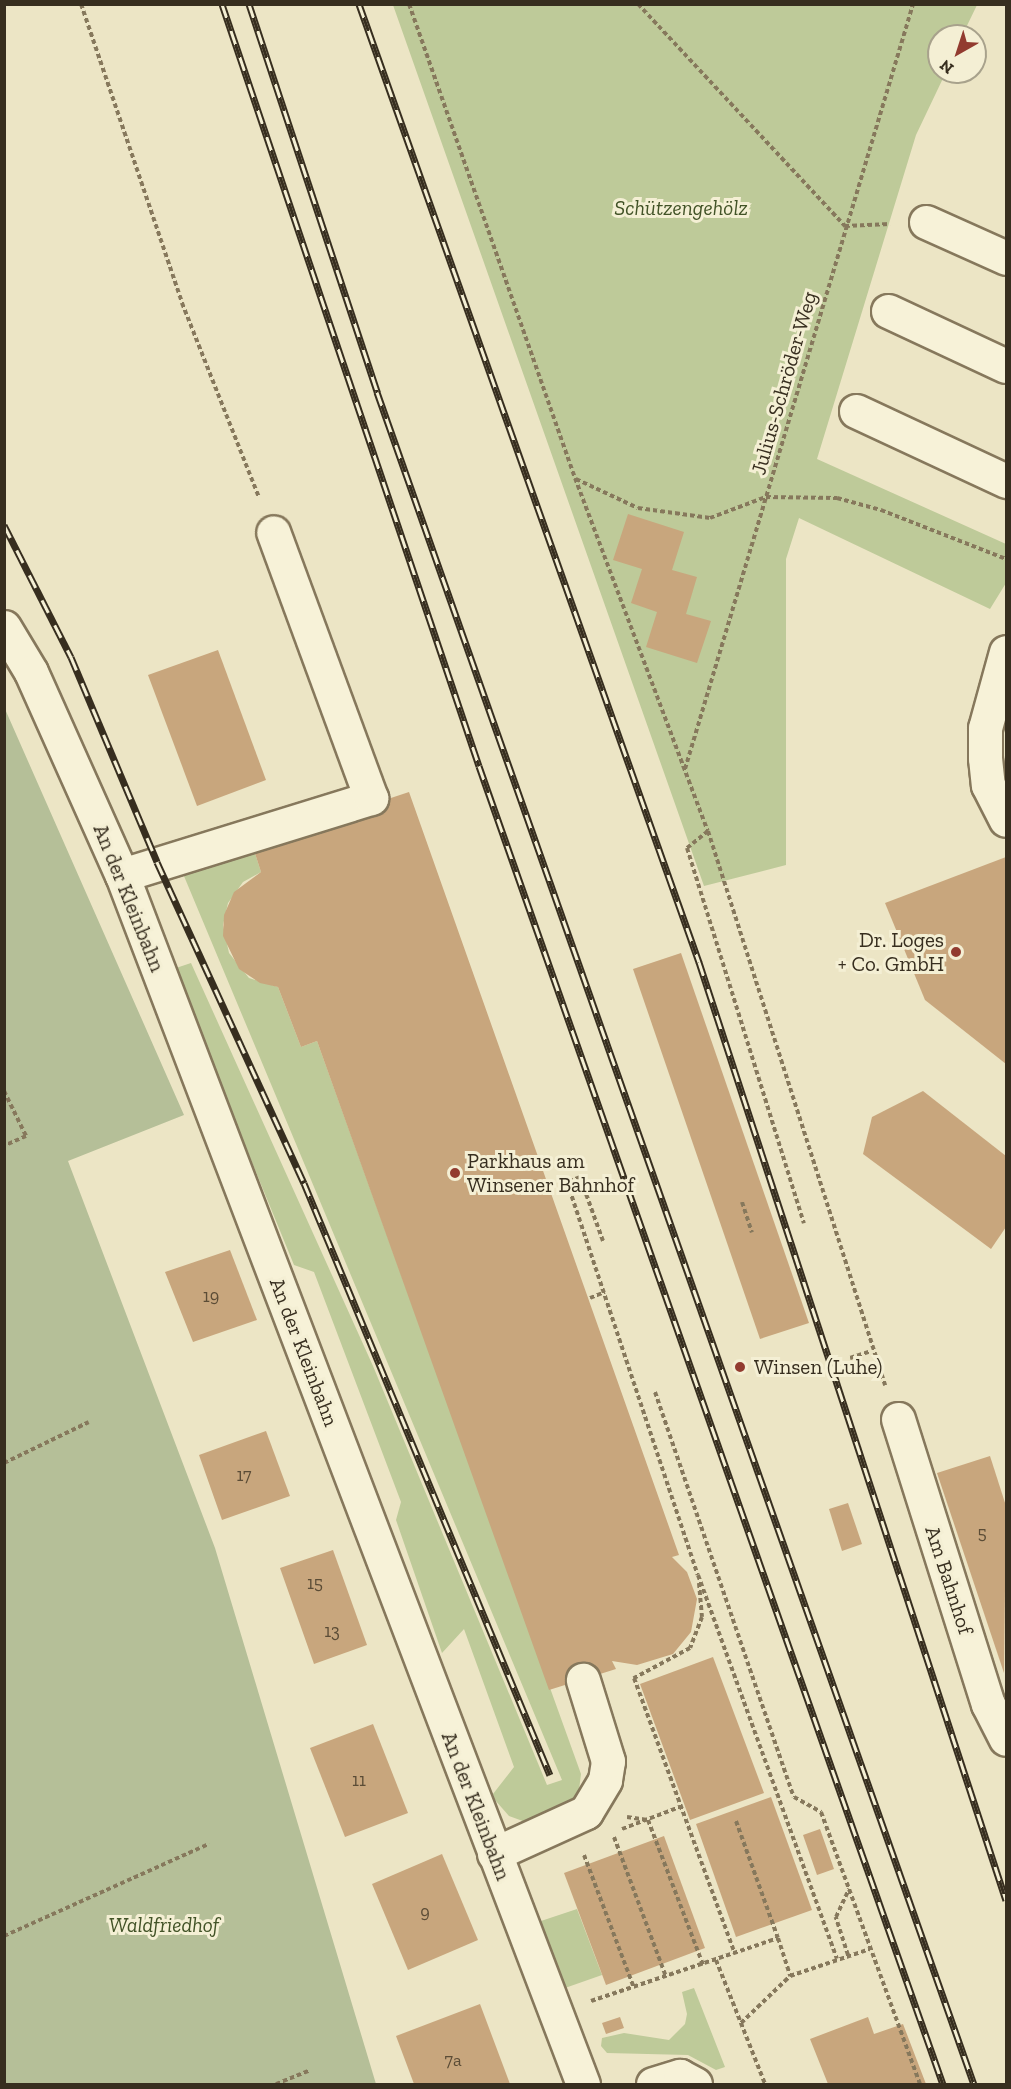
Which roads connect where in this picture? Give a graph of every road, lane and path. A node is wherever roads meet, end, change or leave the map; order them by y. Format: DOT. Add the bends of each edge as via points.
graph roads {
  1 [pos="81,4"];
  2 [pos="409,4"];
  3 [pos="638,4"];
  4 [pos="913,4"];
  5 [pos="927,222"];
  6 [pos="845,226"];
  7 [pos="1006,258"];
  8 [pos="888,311"];
  9 [pos="1006,366"];
  10 [pos="856,411"];
  11 [pos="575,478"];
  12 [pos="1006,481"];
  13 [pos="766,497"];
  14 [pos="273,532"];
  15 [pos="1006,560"];
  16 [pos="4,627"];
  17 [pos="1006,652"];
  18 [pos="684,770"];
  19 [pos="1006,820"];
  20 [pos="708,831"];
  21 [pos="122,875"];
  22 [pos="4,1090"];
  23 [pos="4,1146"];
  24 [pos="742,1202"];
  25 [pos="804,1223"];
  26 [pos="752,1232"];
  27 [pos="603,1241"];
  28 [pos="605,1292"];
  29 [pos="590,1298"];
  30 [pos="871,1351"];
  31 [pos="850,1358"];
  32 [pos="655,1392"];
  33 [pos="898,1419"];
  34 [pos="89,1422"];
  35 [pos="4,1463"];
  36 [pos="698,1575"];
  37 [pos="583,1680"];
  38 [pos="1006,1738"];
  39 [pos="680,1807"];
  40 [pos="648,1820"];
  41 [pos="736,1821"];
  42 [pos="594,1824"];
  43 [pos="612,1832"];
  44 [pos="209,1844"];
  45 [pos="580,1845"];
  46 [pos="494,1854"];
  47 [pos="849,1889"];
  48 [pos="4,1936"];
  49 [pos="778,1938"];
  50 [pos="870,1949"];
  51 [pos="735,1954"];
  52 [pos="848,1955"];
  53 [pos="837,1959"];
  54 [pos="716,1960"];
  55 [pos="703,1965"];
  56 [pos="790,1976"];
  57 [pos="666,1977"];
  58 [pos="634,1988"];
  59 [pos="555,2013"];
  60 [pos="741,2023"];
  61 [pos="308,2071"];
  62 [pos="658,2084"];
  63 [pos="276,2085"];
  64 [pos="583,2085"];
  65 [pos="695,2085"];
  66 [pos="765,2085"];
  67 [pos="920,2085"];
  1 -- 14 [label="path" via="182,303"];
  2 -- 11 [label="path"];
  3 -- 6 [label="path"];
  4 -- 6 [label="path, Julius-Schröder-Weg"];
  5 -- 7 [label="street"];
  6 -- 13 [label="path, Julius-Schröder-Weg"];
  8 -- 9 [label="street"];
  10 -- 12 [label="street"];
  11 -- 13 [label="path" via="638,508 710,518"];
  11 -- 18 [label="path"];
  13 -- 15 [label="path" via="837,498 881,510"];
  13 -- 18 [label="path, Julius-Schröder-Weg"];
  14 -- 21 [label="street" via="372,798"];
  16 -- 21 [label="street, An der Kleinbahn" via="31,672"];
  17 -- 19 [label="street" via="986,728 985,758 988,785"];
  18 -- 20 [label="path"];
  20 -- 25 [label="path" via="687,848"];
  20 -- 30 [label="path"];
  21 -- 46 [label="street, An der Kleinbahn"];
  22 -- 23 [label="path" via="26,1136"];
  24 -- 26 [label="path"];
  27 -- 28 [label="path" via="580,1177 567,1182"];
  28 -- 29 [label="path"];
  28 -- 36 [label="path"];
  30 -- 31 [label="path"];
  30 -- 33 [label="path"];
  32 -- 47 [label="path" via="794,1797 821,1812"];
  33 -- 38 [label="street, Am Bahnhof" via="988,1704"];
  34 -- 35 [label="path"];
  36 -- 39 [label="path" via="702,1617 690,1648 634,1678"];
  36 -- 53 [label="path"];
  37 -- 42 [label="street" via="608,1761"];
  39 -- 40 [label="path"];
  39 -- 51 [label="path"];
  40 -- 42 [label="path"];
  40 -- 43 [label="path"];
  40 -- 55 [label="path"];
  41 -- 49 [label="path"];
  42 -- 43 [label="path"];
  42 -- 46 [label="street"];
  43 -- 57 [label="path"];
  44 -- 48 [label="path"];
  45 -- 58 [label="path"];
  46 -- 59 [label="street, An der Kleinbahn"];
  47 -- 50 [label="path"];
  47 -- 52 [label="path" via="836,1917"];
  49 -- 51 [label="path"];
  49 -- 56 [label="path"];
  50 -- 52 [label="path"];
  50 -- 67 [label="path"];
  51 -- 54 [label="path"];
  52 -- 53 [label="path"];
  53 -- 56 [label="path"];
  54 -- 55 [label="path"];
  54 -- 60 [label="path"];
  55 -- 57 [label="path"];
  56 -- 60 [label="path"];
  57 -- 58 [label="path"];
  58 -- 59 [label="path"];
  59 -- 64 [label="street, An der Kleinbahn"];
  60 -- 66 [label="path"];
  61 -- 63 [label="path"];
  62 -- 65 [label="street" via="680,2076"];
}
